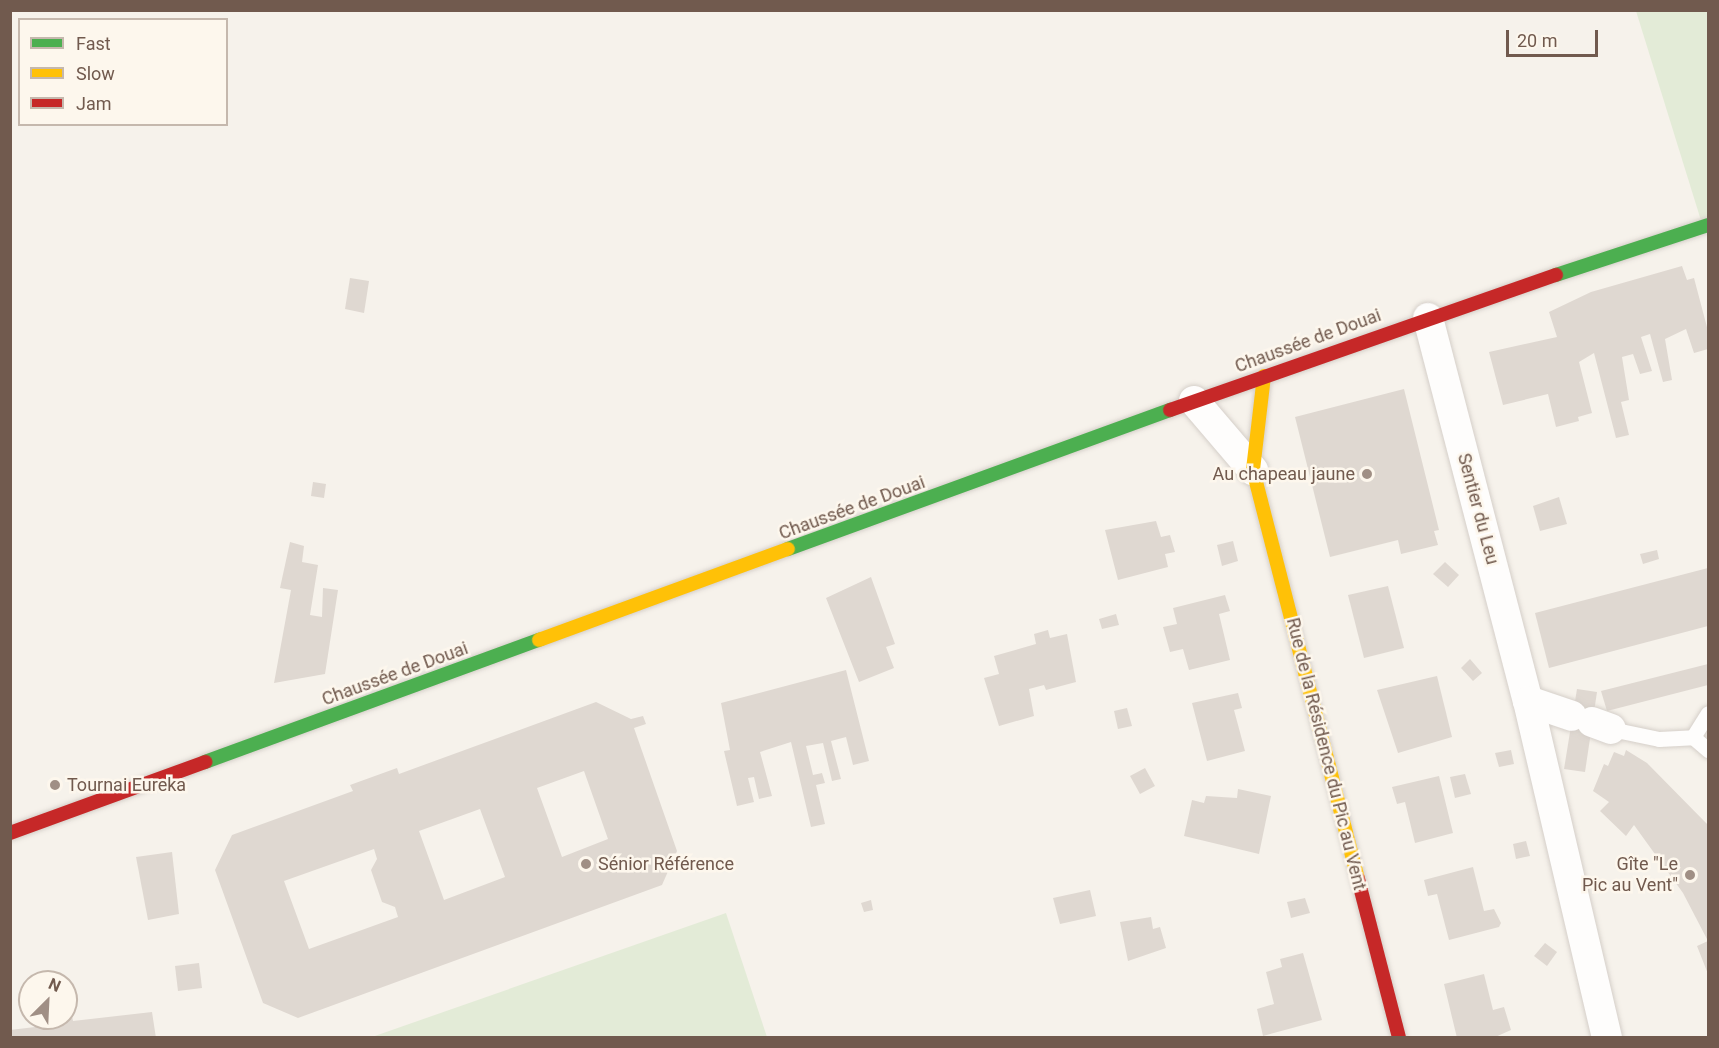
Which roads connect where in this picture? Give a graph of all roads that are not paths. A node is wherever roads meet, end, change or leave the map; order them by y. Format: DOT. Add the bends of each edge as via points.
graph roads {
  1 [pos="1708,225"];
  2 [pos="1428,318"];
  3 [pos="1264,376"];
  4 [pos="1194,401"];
  5 [pos="1253,470"];
  6 [pos="1528,701"];
  7 [pos="1708,713"];
  8 [pos="1592,722"];
  9 [pos="1693,737"];
  10 [pos="1708,750"];
  11 [pos="10,833"];
  12 [pos="1399,1038"];
  13 [pos="1607,1038"];
  1 -- 2 [label="main road, Chaussée de Douai"];
  2 -- 3 [label="main road, Chaussée de Douai"];
  2 -- 6 [label="street, Sentier du Leu"];
  3 -- 4 [label="main road, Chaussée de Douai"];
  3 -- 5 [label="main road, Rue de la Résidence du Pic au Vent"];
  4 -- 5 [label="street, Rue de la Résidence du Pic au Vent"];
  4 -- 11 [label="main road, Chaussée de Douai"];
  5 -- 12 [label="main road, Rue de la Résidence du Pic au Vent"];
  6 -- 8 [label="street"];
  6 -- 13 [label="street, Sentier du Leu"];
  7 -- 9 [label="lane"];
  8 -- 9 [label="lane" via="1659,739"];
  9 -- 10 [label="lane"];
}
